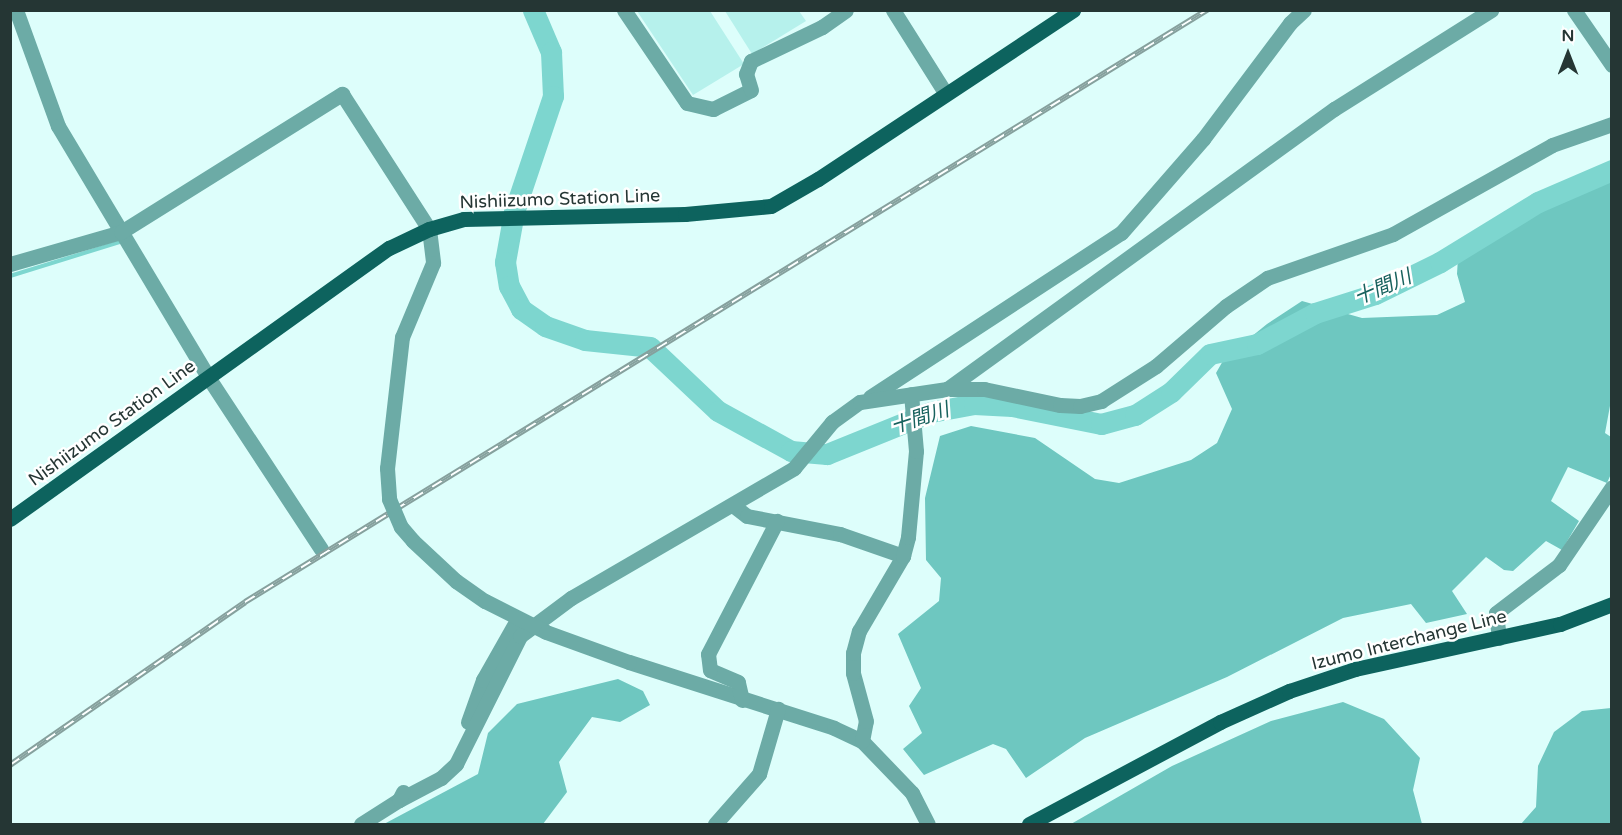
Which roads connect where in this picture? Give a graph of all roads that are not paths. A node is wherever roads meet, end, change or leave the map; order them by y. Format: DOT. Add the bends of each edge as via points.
graph roads {
  1 [pos="16,10"];
  2 [pos="624,10"];
  3 [pos="846,10"];
  4 [pos="893,10"];
  5 [pos="1073,10"];
  6 [pos="1304,10"];
  7 [pos="1491,10"];
  8 [pos="1574,10"];
  9 [pos="18,34"];
  10 [pos="1611,65"];
  11 [pos="946,94"];
  12 [pos="1611,124"];
  13 [pos="429,229"];
  14 [pos="122,232"];
  15 [pos="10,264"];
  16 [pos="208,377"];
  17 [pos="947,389"];
  18 [pos="860,402"];
  19 [pos="913,402"];
  20 [pos="1611,487"];
  21 [pos="734,506"];
  22 [pos="10,519"];
  23 [pos="777,521"];
  24 [pos="321,549"];
  25 [pos="903,556"];
  26 [pos="1611,604"];
  27 [pos="517,620"];
  28 [pos="1499,638"];
  29 [pos="742,700"];
  30 [pos="778,709"];
  31 [pos="862,741"];
  32 [pos="399,800"];
  33 [pos="361,825"];
  34 [pos="715,825"];
  35 [pos="928,825"];
  36 [pos="1029,825"];
  1 -- 9 [label="street"];
  2 -- 3 [label="street" via="687,103 713,109 751,90 746,74 751,61 822,27"];
  4 -- 11 [label="street"];
  5 -- 11 [label="main road, Nishiizumo Station Line"];
  6 -- 18 [label="street" via="1290,23 1203,139 1121,232"];
  7 -- 17 [label="street" via="1334,109"];
  8 -- 10 [label="street"];
  9 -- 14 [label="street" via="58,126"];
  11 -- 13 [label="main road, Nishiizumo Station Line" via="771,206 686,214 464,219"];
  12 -- 17 [label="street" via="1552,145 1393,234 1267,278 1226,306 1156,366 1101,401 1060,405 984,389"];
  13 -- 14 [label="street" via="342,94"];
  13 -- 16 [label="main road, Nishiizumo Station Line" via="389,249"];
  13 -- 27 [label="street, bridge" via="433,263 400,349 387,468 389,499 401,526 435,563"];
  14 -- 15 [label="street"];
  14 -- 16 [label="street"];
  16 -- 22 [label="main road, Nishiizumo Station Line"];
  16 -- 24 [label="street"];
  17 -- 19 [label="street"];
  18 -- 19 [label="street"];
  18 -- 21 [label="street" via="832,422 794,468"];
  19 -- 25 [label="street" via="911,517"];
  20 -- 28 [label="street" via="1558,565 1496,613"];
  21 -- 23 [label="street" via="747,516"];
  21 -- 32 [label="street" via="571,598 520,636 456,764 441,778"];
  23 -- 25 [label="street" via="840,534"];
  23 -- 29 [label="street" via="708,654 710,670 738,682"];
  25 -- 31 [label="street" via="859,631 853,653 853,673 866,721"];
  26 -- 28 [label="main road, Izumo Interchange Line" via="1560,624"];
  27 -- 29 [label="street, bridge"];
  27 -- 32 [label="street" via="483,680 455,754 405,790"];
  28 -- 36 [label="main road, Izumo Interchange Line" via="1355,669 1289,691 1220,722"];
  29 -- 30 [label="street"];
  30 -- 31 [label="street"];
  30 -- 34 [label="street" via="759,774"];
  31 -- 35 [label="street" via="912,793"];
  32 -- 33 [label="street"];
}
